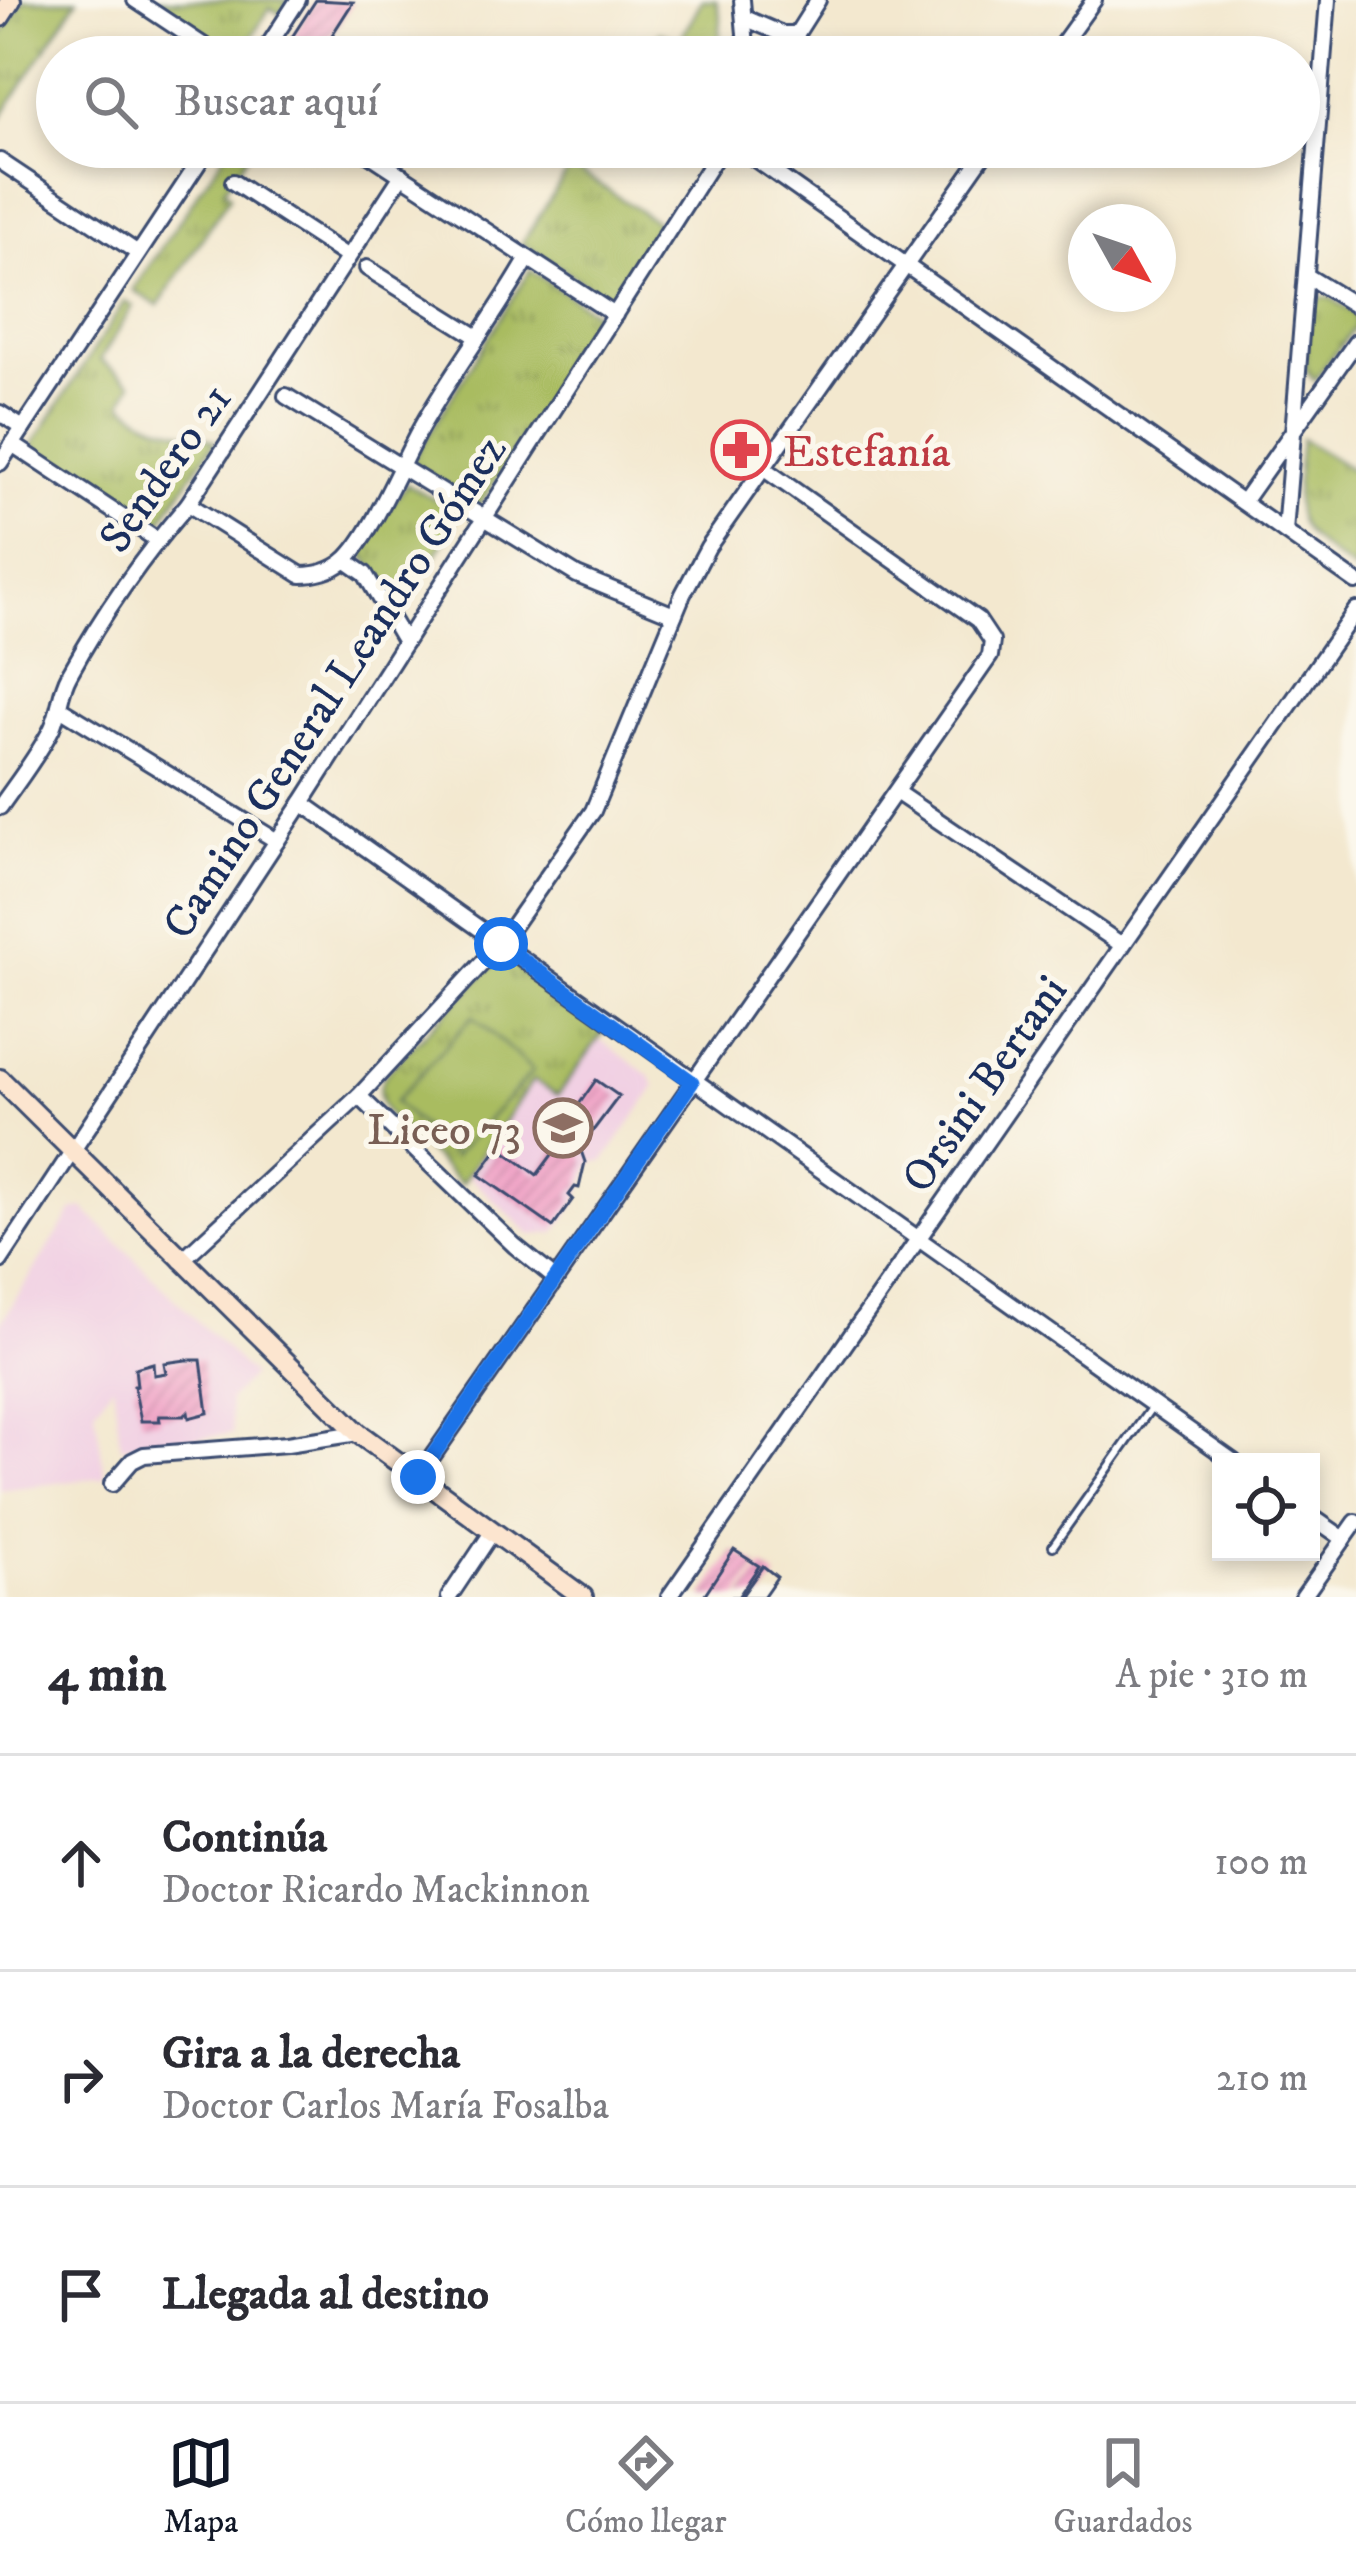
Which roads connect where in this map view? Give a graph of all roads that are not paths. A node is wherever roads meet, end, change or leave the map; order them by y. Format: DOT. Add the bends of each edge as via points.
graph roads {
  1 [pos="11,0"];
  2 [pos="135,0"];
  3 [pos="298,0"];
  4 [pos="742,0"];
  5 [pos="818,0"];
  6 [pos="1094,0"];
  7 [pos="1328,0"];
  8 [pos="0,16"];
  9 [pos="746,18"];
  10 [pos="797,34"];
  11 [pos="189,36"];
  12 [pos="275,36"];
  13 [pos="746,36"];
  14 [pos="1068,36"];
  15 [pos="1320,105"];
  16 [pos="0,161"];
  17 [pos="195,168"];
  18 [pos="391,168"];
  19 [pos="709,168"];
  20 [pos="767,168"];
  21 [pos="974,168"];
  22 [pos="1315,168"];
  23 [pos="402,175"];
  24 [pos="233,182"];
  25 [pos="139,254"];
  26 [pos="348,257"];
  27 [pos="527,260"];
  28 [pos="904,266"];
  29 [pos="367,268"];
  30 [pos="1307,276"];
  31 [pos="1356,306"];
  32 [pos="615,314"];
  33 [pos="476,336"];
  34 [pos="1356,342"];
  35 [pos="286,396"];
  36 [pos="0,413"];
  37 [pos="23,428"];
  38 [pos="1294,428"];
  39 [pos="12,444"];
  40 [pos="0,463"];
  41 [pos="398,468"];
  42 [pos="763,468"];
  43 [pos="1243,502"];
  44 [pos="188,504"];
  45 [pos="485,518"];
  46 [pos="1285,532"];
  47 [pos="157,540"];
  48 [pos="345,560"];
  49 [pos="1356,581"];
  50 [pos="1356,610"];
  51 [pos="674,615"];
  52 [pos="405,642"];
  53 [pos="60,708"];
  54 [pos="896,792"];
  55 [pos="302,803"];
  56 [pos="0,807"];
  57 [pos="277,841"];
  58 [pos="501,944"];
  59 [pos="1122,945"];
  60 [pos="0,1079"];
  61 [pos="692,1082"];
  62 [pos="359,1096"];
  63 [pos="73,1151"];
  64 [pos="919,1240"];
  65 [pos="181,1261"];
  66 [pos="0,1262"];
  67 [pos="556,1279"];
  68 [pos="1153,1405"];
  69 [pos="358,1433"];
  70 [pos="1221,1453"];
  71 [pos="418,1477"];
  72 [pos="112,1484"];
  73 [pos="1320,1522"];
  74 [pos="1356,1524"];
  75 [pos="493,1531"];
  76 [pos="1343,1539"];
  77 [pos="1052,1546"];
  78 [pos="449,1597"];
  79 [pos="583,1597"];
  80 [pos="669,1597"];
  81 [pos="1303,1597"];
  1 -- 8 [label="main road"];
  2 -- 11 [label="street"];
  3 -- 12 [label="street"];
  4 -- 9 [label="street"];
  5 -- 10 [label="street"];
  6 -- 14 [label="street"];
  7 -- 15 [label="street"];
  9 -- 10 [label="street"];
  9 -- 13 [label="street"];
  16 -- 25 [label="street"];
  17 -- 25 [label="street"];
  18 -- 23 [label="street"];
  19 -- 32 [label="street, Camino General Leandro Gómez"];
  20 -- 28 [label="street"];
  21 -- 28 [label="street"];
  22 -- 30 [label="street"];
  23 -- 26 [label="street, Sendero 21"];
  23 -- 27 [label="street"];
  24 -- 26 [label="street"];
  25 -- 37 [label="street"];
  26 -- 44 [label="street, Sendero 21"];
  27 -- 32 [label="street"];
  27 -- 33 [label="street"];
  28 -- 42 [label="street"];
  28 -- 43 [label="street"];
  29 -- 33 [label="street"];
  30 -- 31 [label="street"];
  30 -- 38 [label="street"];
  32 -- 45 [label="street, Camino General Leandro Gómez"];
  33 -- 41 [label="street"];
  34 -- 38 [label="street"];
  35 -- 41 [label="street"];
  36 -- 37 [label="street"];
  37 -- 39 [label="street"];
  38 -- 43 [label="street"];
  38 -- 46 [label="street"];
  39 -- 40 [label="street"];
  39 -- 47 [label="street"];
  41 -- 45 [label="street"];
  41 -- 48 [label="street"];
  42 -- 51 [label="street"];
  42 -- 54 [label="street" via="978,620 992,641 990,656"];
  43 -- 46 [label="street"];
  44 -- 47 [label="street, Sendero 21"];
  44 -- 48 [label="street" via="301,575"];
  45 -- 51 [label="street" via="577,575"];
  45 -- 52 [label="street, Camino General Leandro Gómez"];
  46 -- 49 [label="street"];
  47 -- 53 [label="street, Sendero 21" via="67,679"];
  48 -- 52 [label="street" via="365,574"];
  50 -- 59 [label="street, Orsini Bertani"];
  51 -- 58 [label="street" via="592,811"];
  52 -- 55 [label="street, Camino General Leandro Gómez"];
  53 -- 56 [label="street, Sendero 21"];
  53 -- 57 [label="street"];
  54 -- 59 [label="street"];
  54 -- 61 [label="street"];
  55 -- 57 [label="street, Camino General Leandro Gómez"];
  55 -- 58 [label="street"];
  57 -- 63 [label="street, Camino General Leandro Gómez"];
  58 -- 61 [label="street"];
  58 -- 62 [label="street"];
  59 -- 64 [label="street, Orsini Bertani"];
  60 -- 63 [label="main road"];
  61 -- 64 [label="street"];
  61 -- 67 [label="street"];
  62 -- 65 [label="street"];
  62 -- 67 [label="street"];
  63 -- 65 [label="main road"];
  63 -- 66 [label="street, Camino General Leandro Gómez"];
  64 -- 68 [label="street"];
  64 -- 80 [label="street, Orsini Bertani"];
  65 -- 69 [label="main road"];
  67 -- 71 [label="street"];
  68 -- 70 [label="street"];
  68 -- 77 [label="lane"];
  69 -- 71 [label="main road"];
  69 -- 72 [label="street" via="144,1455"];
  71 -- 75 [label="main road"];
  73 -- 76 [label="street"];
  74 -- 76 [label="street"];
  75 -- 78 [label="street"];
  75 -- 79 [label="main road"];
  76 -- 81 [label="street"];
}
